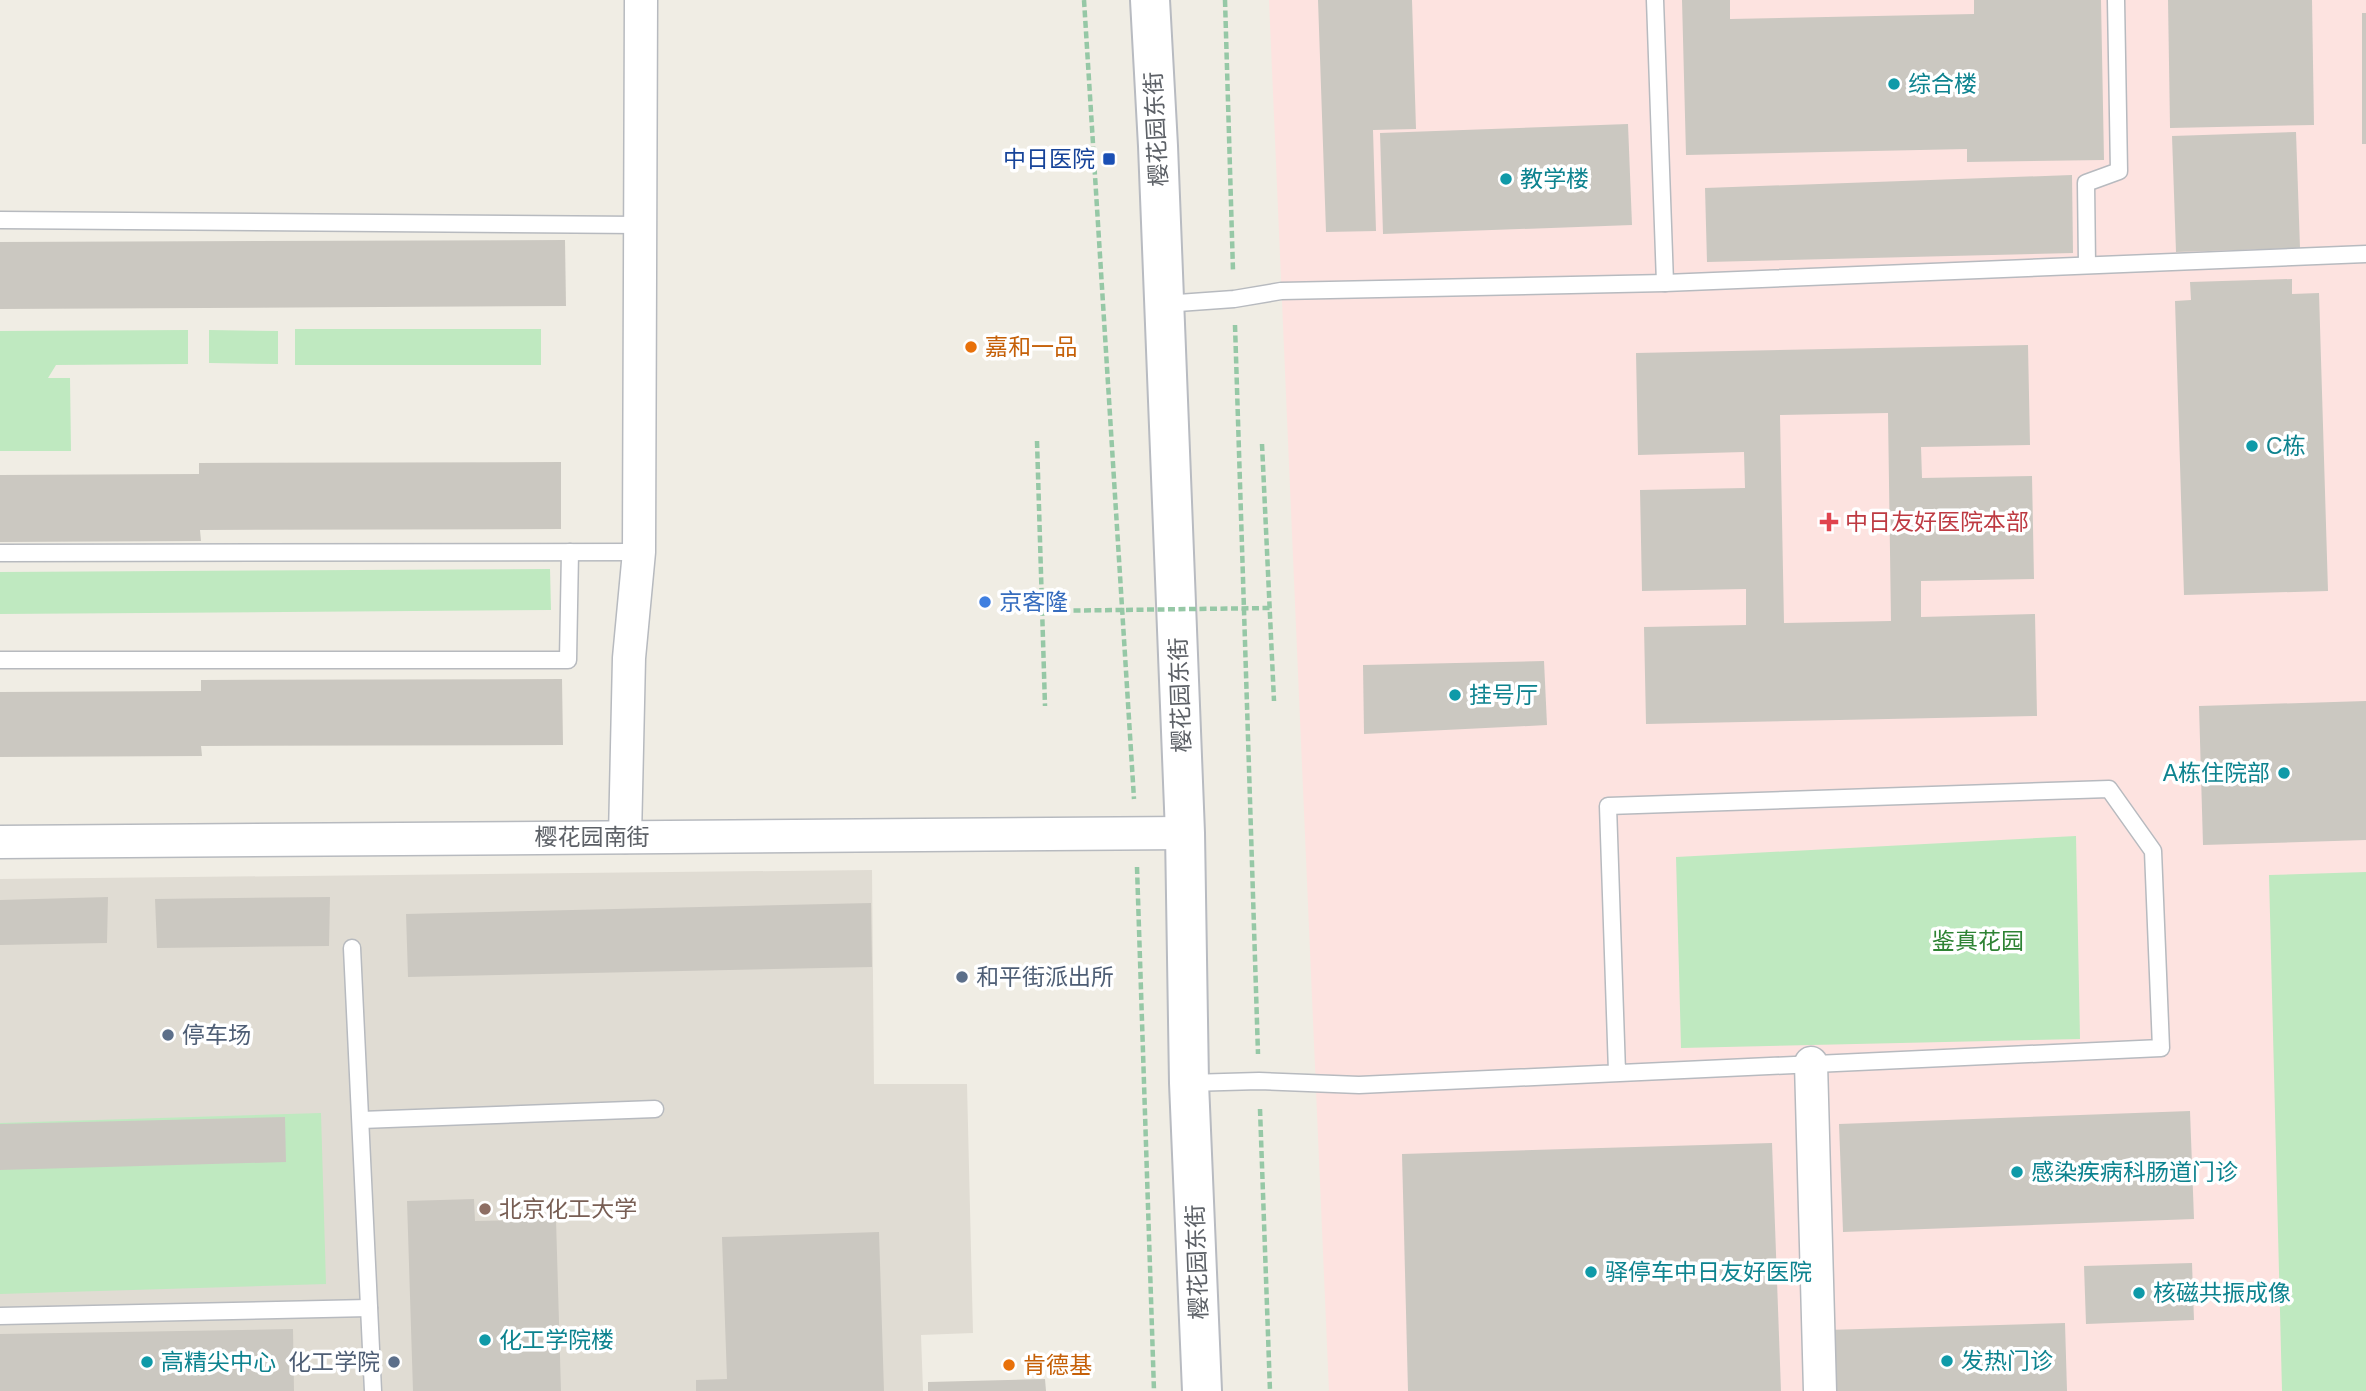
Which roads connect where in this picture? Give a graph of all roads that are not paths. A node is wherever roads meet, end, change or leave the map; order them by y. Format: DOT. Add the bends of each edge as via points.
graph roads {
  1 [pos="641,0"];
  2 [pos="1150,0"];
  3 [pos="1655,0"];
  4 [pos="2116,0"];
  5 [pos="0,220"];
  6 [pos="640,225"];
  7 [pos="2366,254"];
  8 [pos="2087,264"];
  9 [pos="1665,283"];
  10 [pos="1164,304"];
  11 [pos="570,552"];
  12 [pos="639,552"];
  13 [pos="0,553"];
  14 [pos="0,660"];
  15 [pos="1185,833"];
  16 [pos="625,837"];
  17 [pos="0,842"];
  18 [pos="352,948"];
  19 [pos="1811,1063"];
  20 [pos="1617,1072"];
  21 [pos="1189,1083"];
  22 [pos="655,1109"];
  23 [pos="361,1120"];
  24 [pos="369,1308"];
  25 [pos="0,1316"];
  26 [pos="373,1391"];
  27 [pos="1202,1391"];
  28 [pos="1820,1391"];
  1 -- 6 [label="street"];
  2 -- 10 [label="street, 樱花园东街"];
  3 -- 9 [label="lane"];
  4 -- 8 [label="lane" via="2119,172 2086,183"];
  5 -- 6 [label="lane"];
  6 -- 12 [label="street"];
  7 -- 8 [label="lane"];
  8 -- 9 [label="lane"];
  9 -- 10 [label="lane" via="1281,291"];
  10 -- 15 [label="street, 樱花园东街"];
  11 -- 12 [label="lane"];
  11 -- 13 [label="lane"];
  11 -- 14 [label="lane" via="568,660"];
  12 -- 16 [label="street" via="629,658"];
  15 -- 16 [label="street, 樱花园南街"];
  15 -- 21 [label="street, 樱花园东街"];
  16 -- 17 [label="street, 樱花园南街"];
  18 -- 23 [label="lane"];
  19 -- 20 [label="lane"];
  19 -- 20 [label="lane" via="2161,1048 2153,851 2109,789 1608,806"];
  19 -- 28 [label="street"];
  20 -- 21 [label="lane" via="1359,1085"];
  21 -- 27 [label="street, 樱花园东街"];
  22 -- 23 [label="lane"];
  23 -- 24 [label="lane"];
  24 -- 25 [label="lane"];
  24 -- 26 [label="lane"];
}
